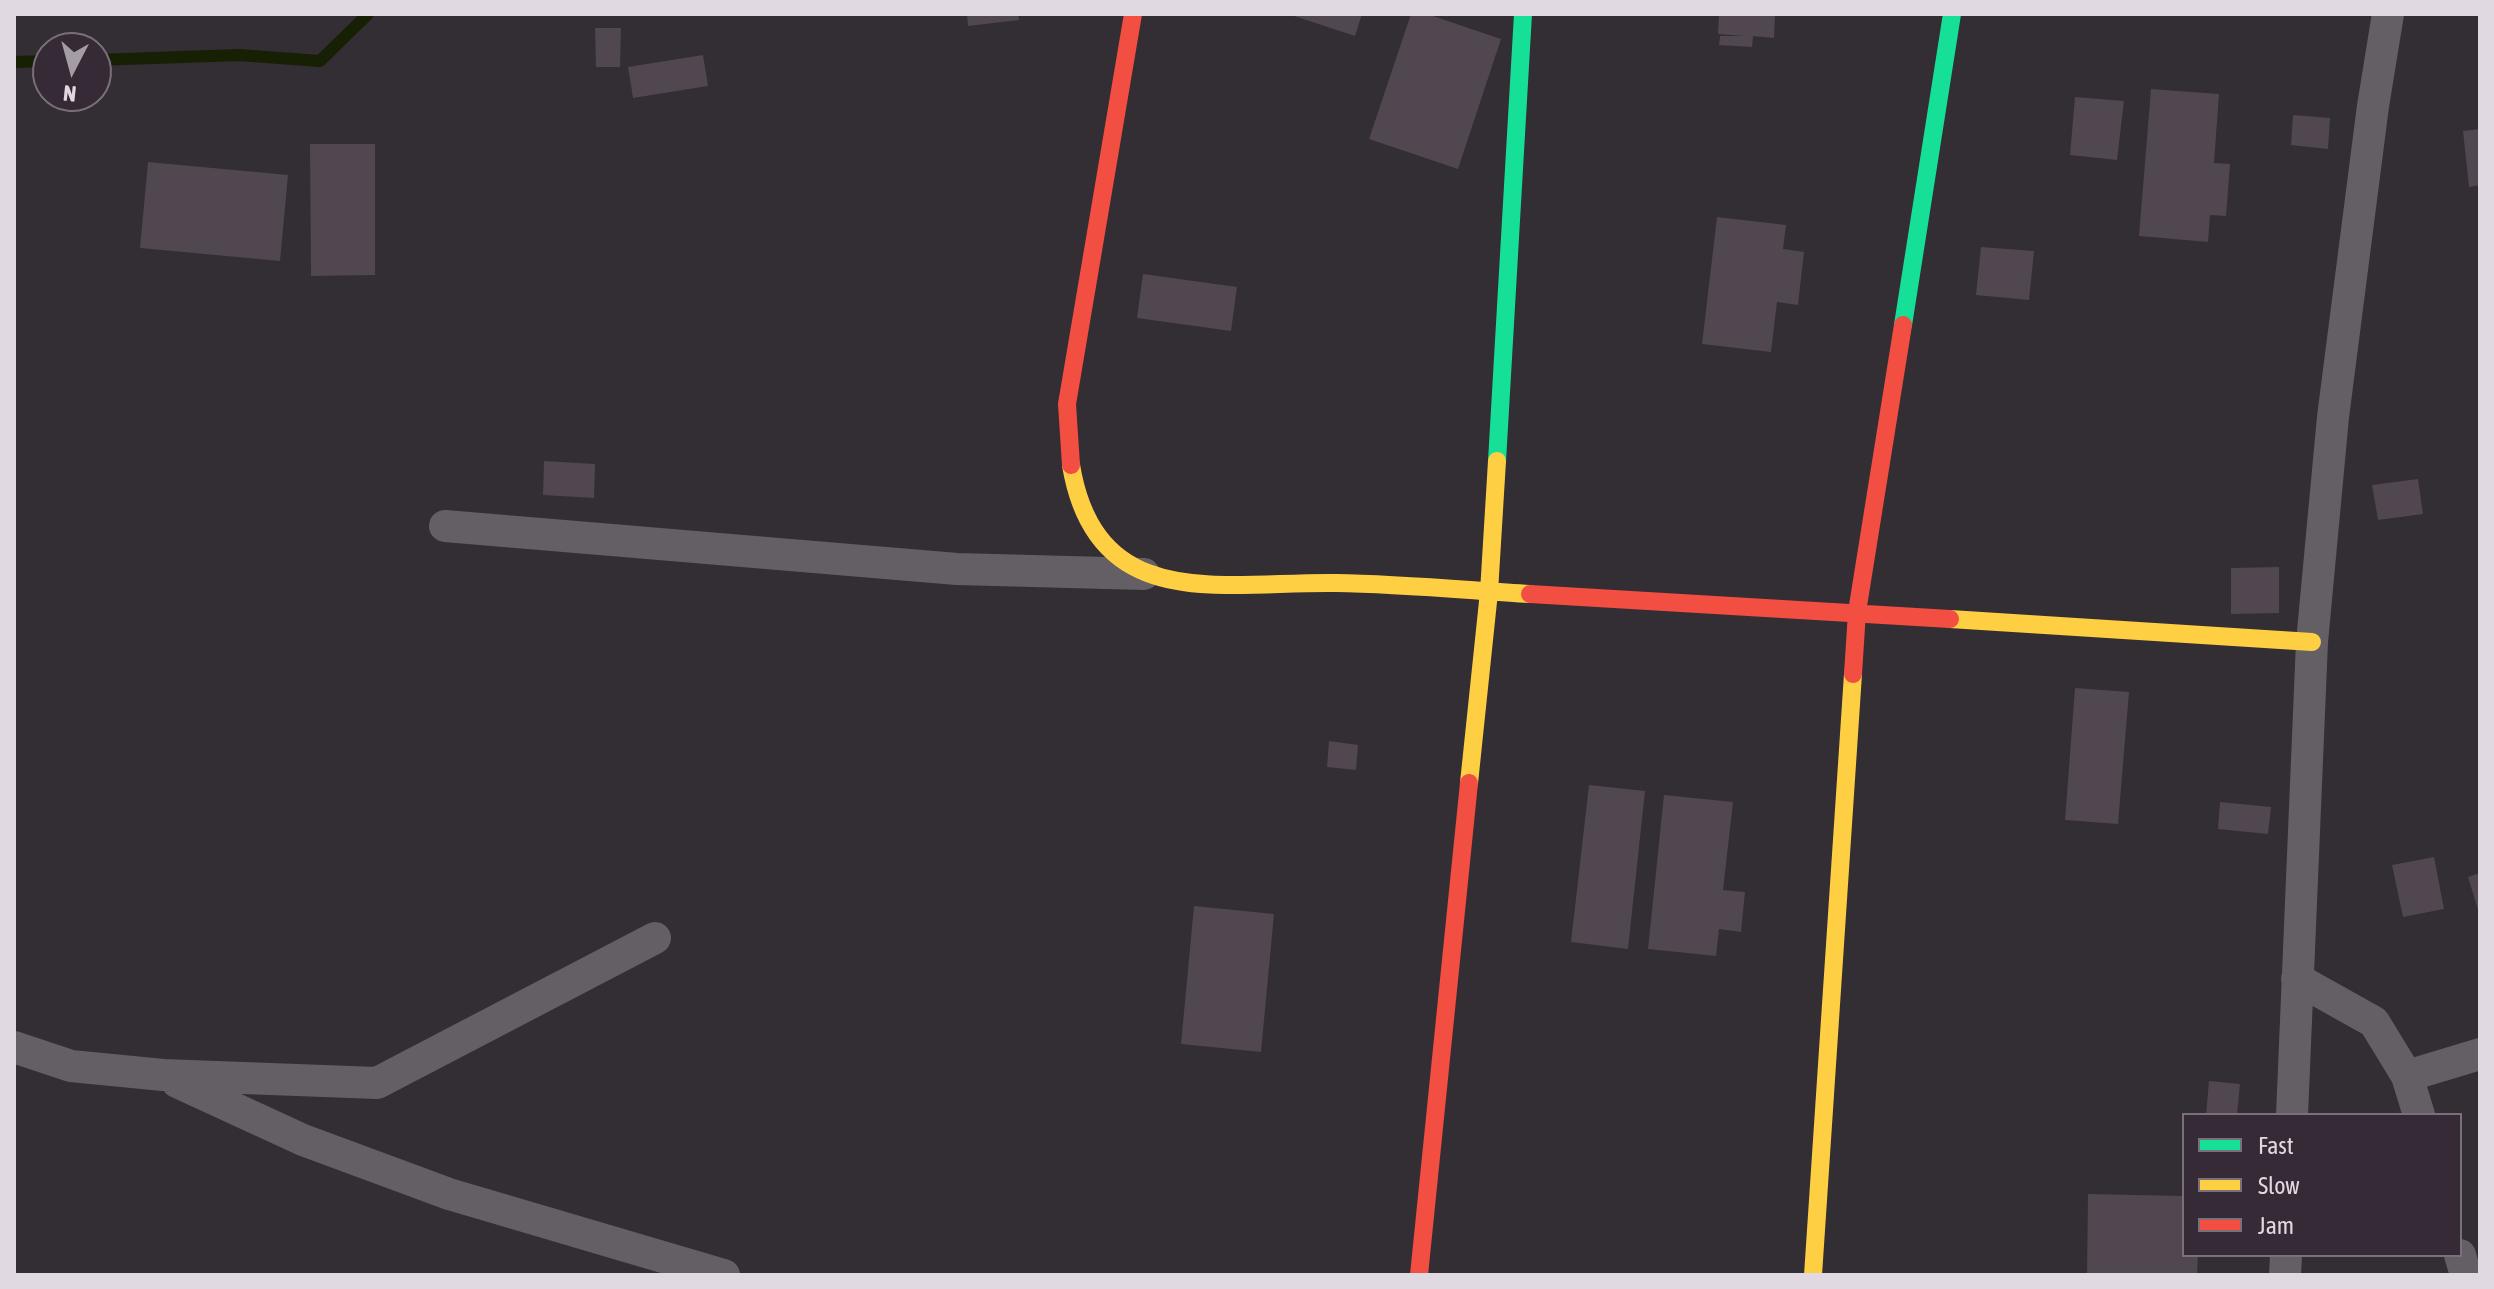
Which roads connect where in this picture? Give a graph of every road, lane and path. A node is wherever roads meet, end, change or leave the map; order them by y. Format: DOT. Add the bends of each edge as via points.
graph roads {
  1 [pos="1133,14"];
  2 [pos="1523,14"];
  3 [pos="1952,14"];
  4 [pos="2388,14"];
  5 [pos="445,526"];
  6 [pos="1155,575"];
  7 [pos="1489,592"];
  8 [pos="1857,612"];
  9 [pos="2312,642"];
  10 [pos="655,938"];
  11 [pos="2297,979"];
  12 [pos="14,1047"];
  13 [pos="2480,1054"];
  14 [pos="163,1075"];
  15 [pos="2407,1076"];
  16 [pos="2292,1113"];
  17 [pos="2418,1113"];
  18 [pos="724,1275"];
  19 [pos="1419,1275"];
  20 [pos="1813,1275"];
  1 -- 6 [label="street" via="1066,424 1080,499 1102,544"];
  2 -- 7 [label="street"];
  3 -- 8 [label="street"];
  4 -- 9 [label="street" via="2333,417"];
  5 -- 6 [label="street" via="957,569"];
  6 -- 7 [label="street" via="1209,585 1311,583"];
  7 -- 8 [label="street"];
  7 -- 19 [label="street"];
  8 -- 9 [label="street"];
  8 -- 20 [label="street"];
  9 -- 11 [label="street"];
  10 -- 14 [label="street" via="377,1083"];
  11 -- 15 [label="street" via="2374,1022"];
  11 -- 16 [label="street"];
  12 -- 14 [label="street" via="71,1066"];
  13 -- 15 [label="street"];
  14 -- 18 [label="street" via="303,1140 449,1194"];
  15 -- 17 [label="street"];
}
